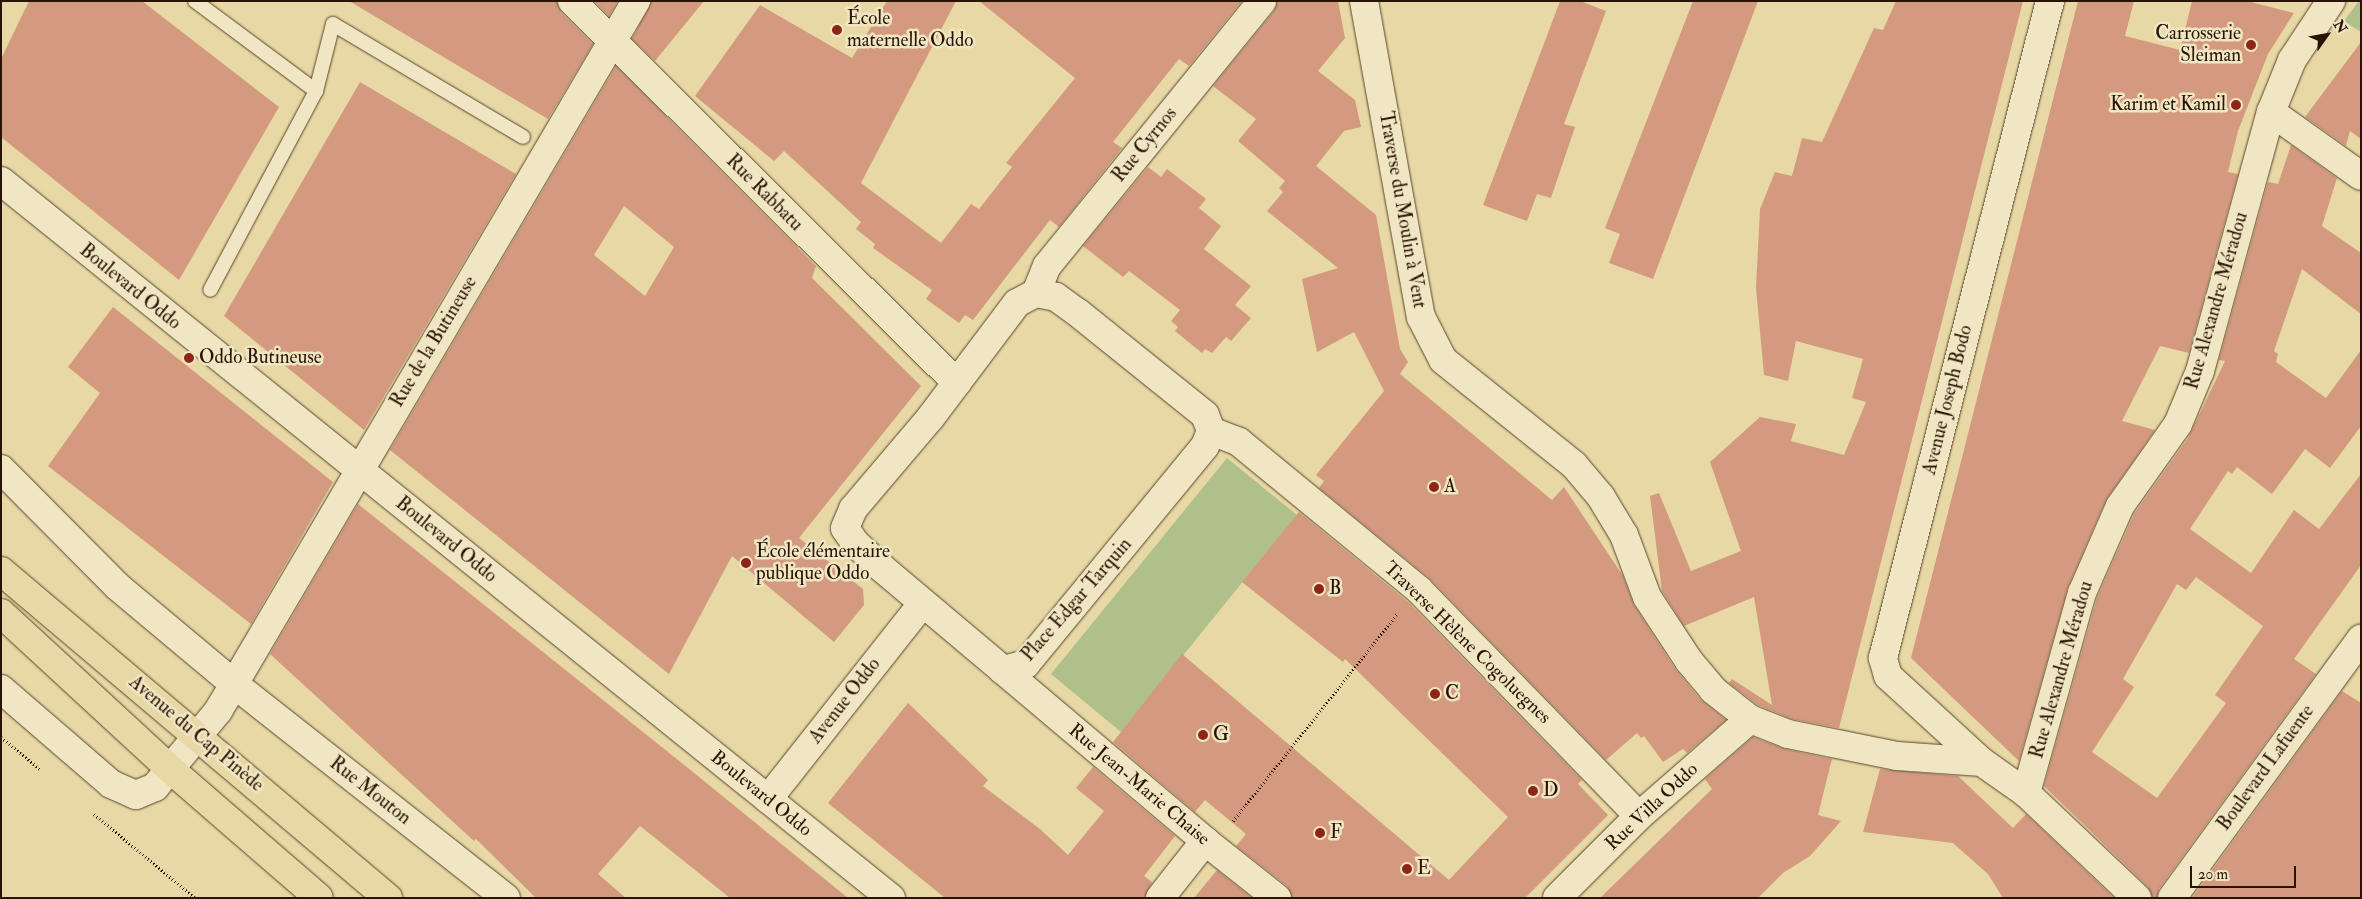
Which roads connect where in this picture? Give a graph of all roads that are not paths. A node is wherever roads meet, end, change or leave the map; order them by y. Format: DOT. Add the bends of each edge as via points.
graph roads {
  1 [pos="195,1"];
  2 [pos="572,1"];
  3 [pos="636,1"];
  4 [pos="1262,1"];
  5 [pos="1364,1"];
  6 [pos="2050,1"];
  7 [pos="2328,5"];
  8 [pos="612,42"];
  9 [pos="316,91"];
  10 [pos="2271,112"];
  11 [pos="523,137"];
  12 [pos="2361,176"];
  13 [pos="1,182"];
  14 [pos="210,290"];
  15 [pos="1036,293"];
  16 [pos="957,383"];
  17 [pos="1211,431"];
  18 [pos="1,469"];
  19 [pos="359,470"];
  20 [pos="1,571"];
  21 [pos="922,604"];
  22 [pos="1,613"];
  23 [pos="2361,639"];
  24 [pos="1003,670"];
  25 [pos="234,684"];
  26 [pos="1,689"];
  27 [pos="1750,719"];
  28 [pos="199,734"];
  29 [pos="1982,762"];
  30 [pos="169,768"];
  31 [pos="2026,793"];
  32 [pos="768,799"];
  33 [pos="1639,816"];
  34 [pos="1205,841"];
  35 [pos="319,898"];
  36 [pos="388,898"];
  37 [pos="506,898"];
  38 [pos="891,898"];
  39 [pos="1160,898"];
  40 [pos="1277,898"];
  41 [pos="1557,898"];
  42 [pos="2137,898"];
  43 [pos="2172,898"];
  1 -- 9 [label="lane"];
  2 -- 8 [label="street, Rue Rabbatu"];
  3 -- 8 [label="street, Rue de la Butineuse"];
  4 -- 15 [label="street, Rue Cyrnos" via="1046,266"];
  5 -- 27 [label="street, Traverse du Moulin à Vent" via="1421,317 1444,360 1580,471 1624,534 1633,566 1647,597 1689,661 1713,690"];
  6 -- 29 [label="street, Avenue Joseph Bodo" via="1882,658 1888,676"];
  7 -- 10 [label="street, Rue Alexandre Méradou" via="2292,60"];
  8 -- 16 [label="street, Rue Rabbatu"];
  8 -- 19 [label="street, Rue de la Butineuse"];
  9 -- 11 [label="lane" via="334,24"];
  9 -- 14 [label="lane"];
  10 -- 12 [label="street"];
  10 -- 31 [label="street, Rue Alexandre Méradou" via="2200,371 2178,424 2120,506 2082,594"];
  13 -- 19 [label="street, Boulevard Oddo"];
  15 -- 16 [label="street, Place Edgar Tarquin" via="1017,303"];
  15 -- 17 [label="street" via="1056,297 1077,312 1205,415"];
  16 -- 21 [label="street, Place Edgar Tarquin" via="853,509 846,528 856,544"];
  17 -- 24 [label="street, Place Edgar Tarquin" via="1205,446 1026,664"];
  17 -- 33 [label="street, Traverse Hèlène Cogoluegnes" via="1239,442 1419,590"];
  18 -- 25 [label="street, Rue Mouton" via="117,586"];
  19 -- 25 [label="street, Rue de la Butineuse"];
  19 -- 32 [label="street, Boulevard Oddo"];
  20 -- 28 [label="main road, Avenue du Cap Pinède"];
  21 -- 24 [label="street, Place Edgar Tarquin"];
  21 -- 32 [label="street, Avenue Oddo"];
  22 -- 30 [label="main road, Avenue du Cap Pinède"];
  23 -- 43 [label="street, Boulevard Lafuente"];
  24 -- 34 [label="street, Rue Jean-Marie Chaise"];
  25 -- 28 [label="street, Rue de la Butineuse"];
  25 -- 37 [label="street, Rue Mouton"];
  26 -- 30 [label="street, Rue de la Butineuse" via="111,784 136,795 155,787"];
  27 -- 29 [label="street, Traverse du Moulin à Vent" via="1788,734 1898,756"];
  27 -- 33 [label="street, Rue Villa Oddo"];
  28 -- 30 [label="street, Rue de la Butineuse"];
  28 -- 36 [label="main road, Avenue du Cap Pinède"];
  29 -- 31 [label="street"];
  30 -- 35 [label="main road, Avenue du Cap Pinède"];
  31 -- 42 [label="street"];
  32 -- 38 [label="street, Boulevard Oddo"];
  33 -- 41 [label="street, Rue Villa Oddo"];
  34 -- 39 [label="street"];
  34 -- 40 [label="street, Rue Jean-Marie Chaise"];
}
